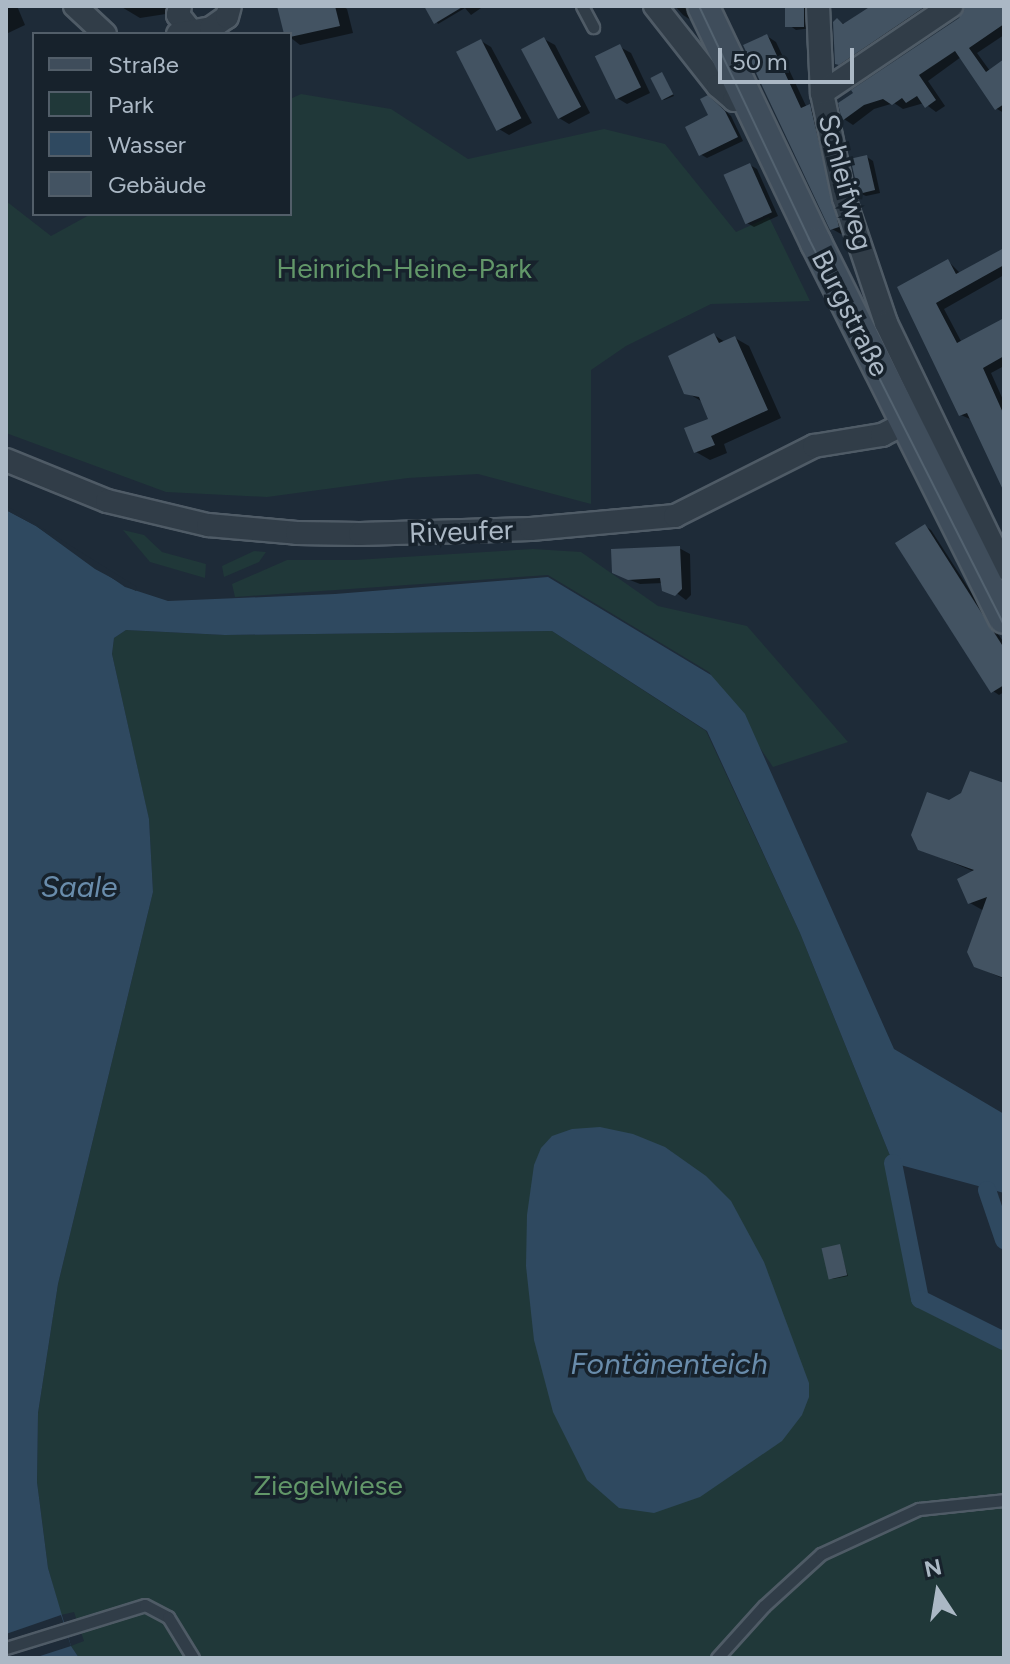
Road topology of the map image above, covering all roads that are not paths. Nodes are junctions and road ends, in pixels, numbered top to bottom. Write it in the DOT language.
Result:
graph roads {
  1 [pos="75,6"];
  2 [pos="180,6"];
  3 [pos="230,6"];
  4 [pos="582,6"];
  5 [pos="655,6"];
  6 [pos="703,6"];
  7 [pos="818,6"];
  8 [pos="951,6"];
  9 [pos="593,27"];
  10 [pos="103,32"];
  11 [pos="184,32"];
  12 [pos="822,93"];
  13 [pos="748,98"];
  14 [pos="906,423"];
  15 [pos="6,460"];
  16 [pos="1004,568"];
  17 [pos="1002,609"];
  18 [pos="1004,1500"];
  19 [pos="6,1648"];
  20 [pos="193,1658"];
  21 [pos="717,1658"];
  1 -- 10 [label="street"];
  2 -- 11 [label="street"];
  3 -- 11 [label="street"];
  4 -- 9 [label="lane"];
  5 -- 13 [label="street"];
  6 -- 13 [label="street, Burgstraße"];
  7 -- 12 [label="street, Schleifweg"];
  8 -- 12 [label="street"];
  12 -- 16 [label="street, Schleifweg"];
  13 -- 14 [label="street, Burgstraße"];
  14 -- 15 [label="street, Riveufer"];
  14 -- 17 [label="street, Burgstraße"];
  18 -- 21 [label="lane"];
  19 -- 20 [label="lane"];
}
